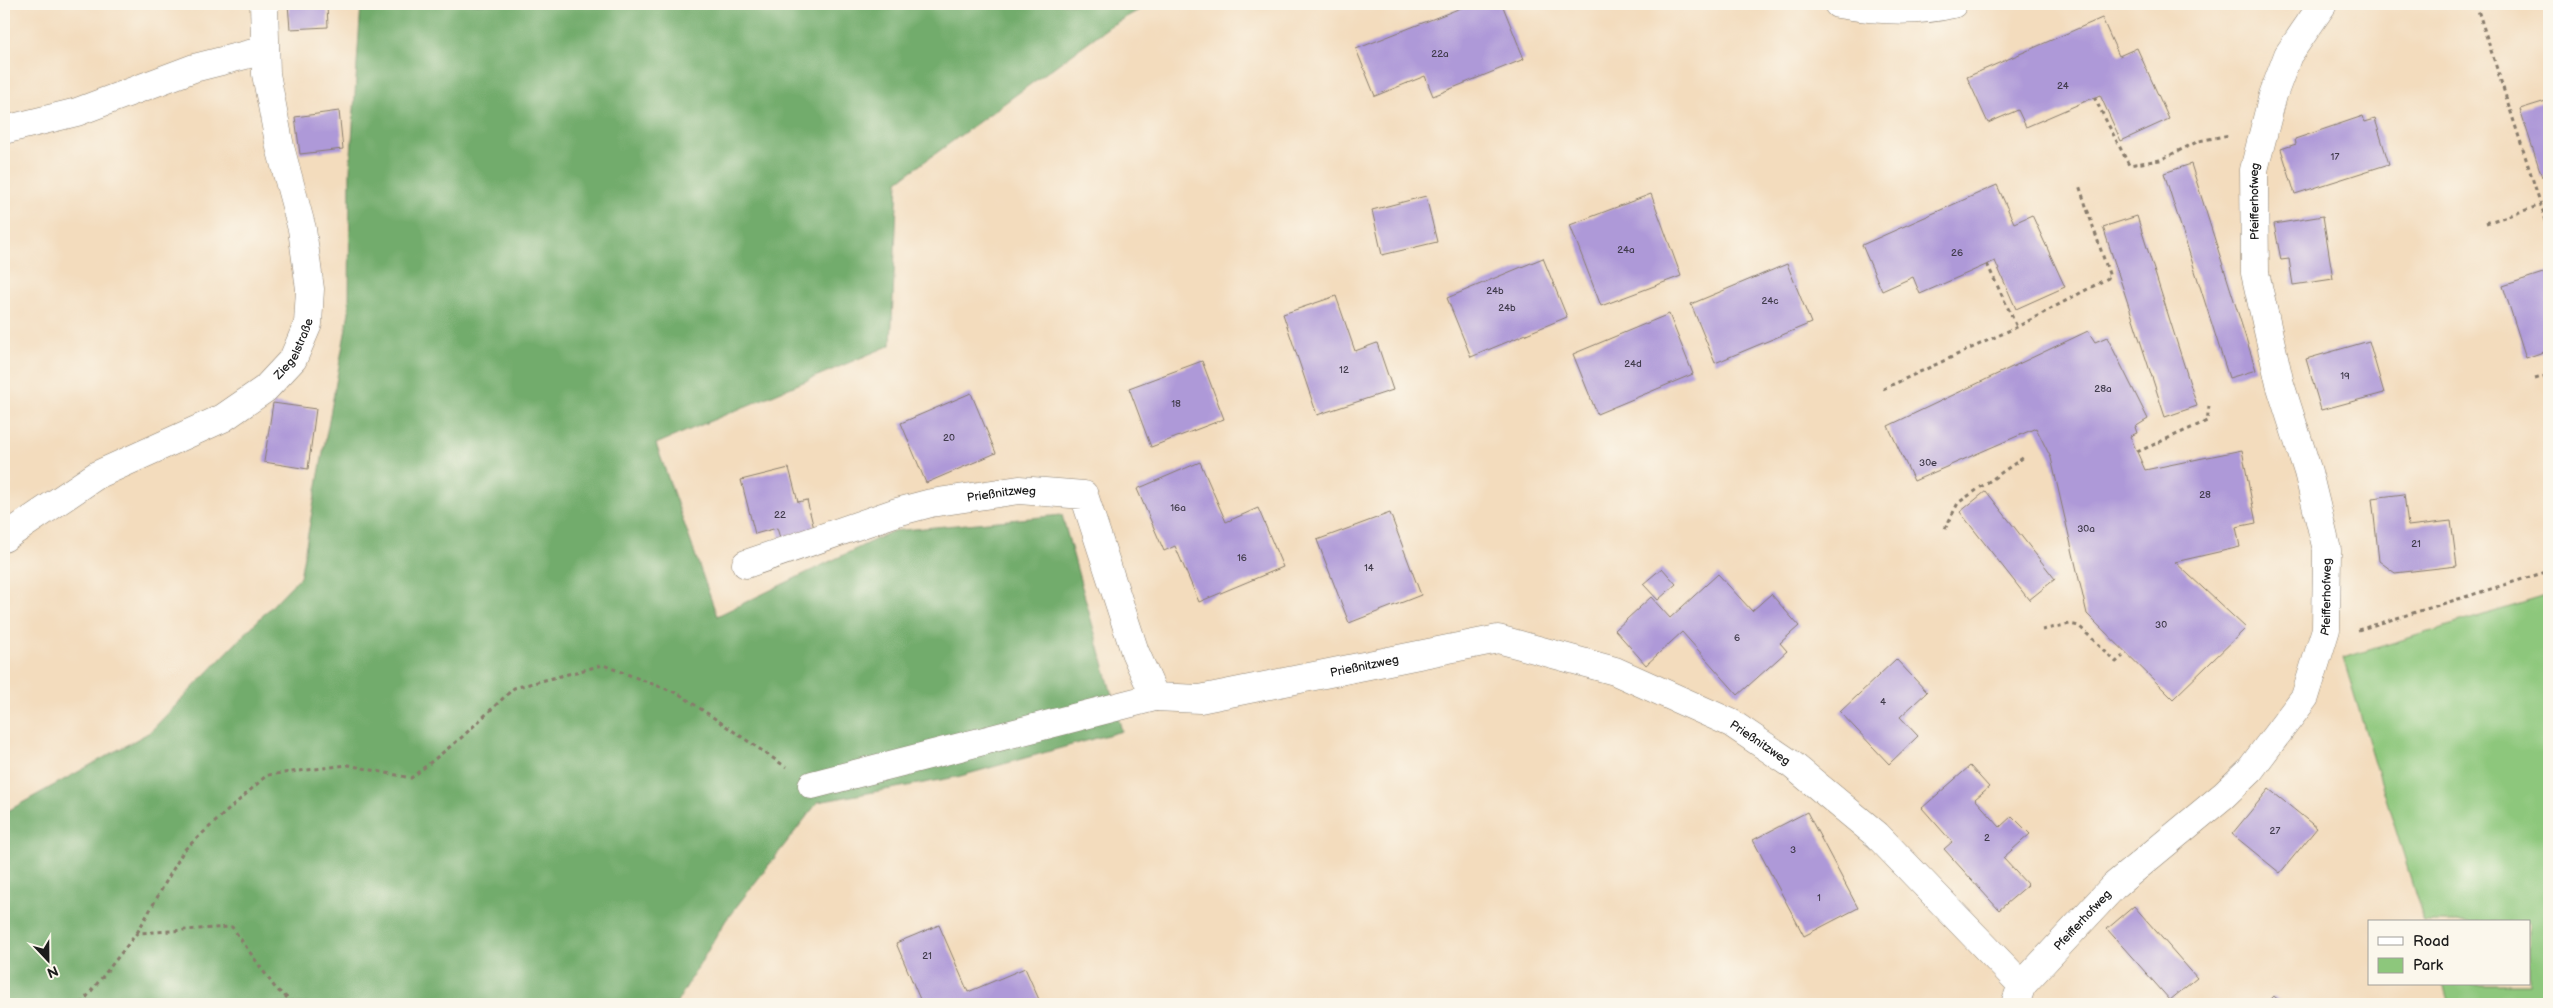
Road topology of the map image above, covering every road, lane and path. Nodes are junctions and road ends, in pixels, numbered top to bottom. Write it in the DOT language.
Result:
graph roads {
  1 [pos="264,4"];
  2 [pos="1838,4"];
  3 [pos="1953,4"];
  4 [pos="2323,4"];
  5 [pos="2476,4"];
  6 [pos="265,50"];
  7 [pos="2094,97"];
  8 [pos="4,130"];
  9 [pos="2262,135"];
  10 [pos="2079,185"];
  11 [pos="2541,205"];
  12 [pos="2486,222"];
  13 [pos="2549,230"];
  14 [pos="1987,264"];
  15 [pos="2017,327"];
  16 [pos="2549,375"];
  17 [pos="2535,379"];
  18 [pos="1883,389"];
  19 [pos="2209,406"];
  20 [pos="2137,452"];
  21 [pos="2024,457"];
  22 [pos="1944,530"];
  23 [pos="4,538"];
  24 [pos="746,564"];
  25 [pos="2549,571"];
  26 [pos="2042,630"];
  27 [pos="2322,641"];
  28 [pos="2122,656"];
  29 [pos="1155,697"];
  30 [pos="812,785"];
  31 [pos="137,933"];
  32 [pos="2018,995"];
  33 [pos="80,1004"];
  34 [pos="295,1004"];
  1 -- 6 [label="street, Ziegelstraße"];
  2 -- 3 [label="street"];
  4 -- 9 [label="street, Pfeifferhofweg"];
  5 -- 11 [label="path"];
  6 -- 8 [label="street"];
  6 -- 23 [label="street, Ziegelstraße"];
  7 -- 9 [label="path"];
  9 -- 27 [label="street, Pfeifferhofweg"];
  10 -- 15 [label="path"];
  11 -- 12 [label="path"];
  11 -- 13 [label="path"];
  14 -- 15 [label="path"];
  15 -- 18 [label="path"];
  16 -- 17 [label="path"];
  19 -- 20 [label="path"];
  21 -- 22 [label="path"];
  24 -- 29 [label="street, Prießnitzweg"];
  25 -- 27 [label="path"];
  26 -- 28 [label="path"];
  27 -- 32 [label="street, Pfeifferhofweg"];
  29 -- 30 [label="street"];
  29 -- 32 [label="street, Prießnitzweg"];
  30 -- 31 [label="path"];
  31 -- 33 [label="path"];
  31 -- 34 [label="path"];
}
